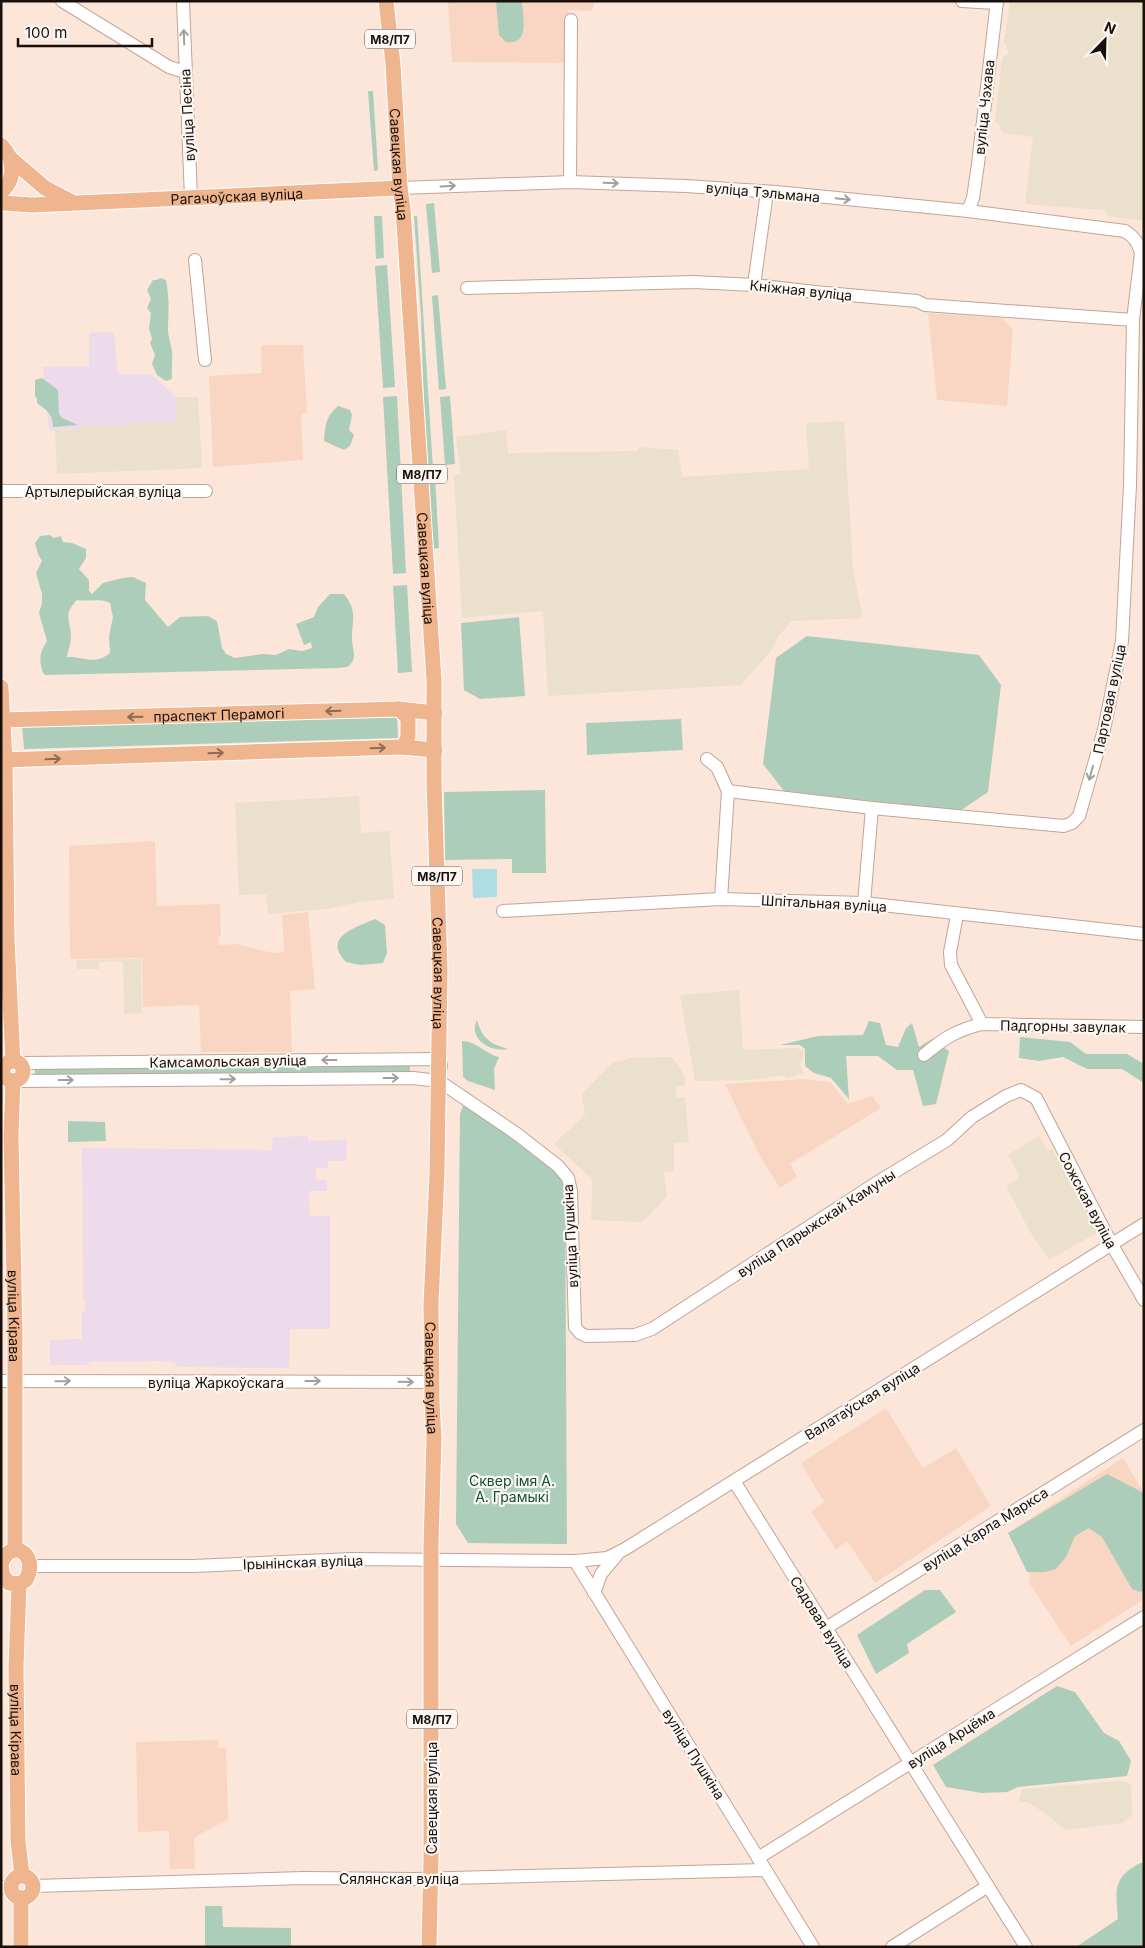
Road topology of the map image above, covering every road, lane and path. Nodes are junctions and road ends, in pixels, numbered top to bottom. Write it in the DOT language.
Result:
graph roads {
  1 [pos="62,1"];
  2 [pos="183,1"];
  3 [pos="386,1"];
  4 [pos="962,1"];
  5 [pos="997,2"];
  6 [pos="571,20"];
  7 [pos="185,72"];
  8 [pos="1,145"];
  9 [pos="10,158"];
  10 [pos="570,182"];
  11 [pos="400,188"];
  12 [pos="1,192"];
  13 [pos="767,192"];
  14 [pos="191,198"];
  15 [pos="1,203"];
  16 [pos="74,203"];
  17 [pos="20,205"];
  18 [pos="968,211"];
  19 [pos="1,212"];
  20 [pos="1125,231"];
  21 [pos="195,260"];
  22 [pos="754,285"];
  23 [pos="467,288"];
  24 [pos="1133,320"];
  25 [pos="205,360"];
  26 [pos="1,491"];
  27 [pos="206,491"];
  28 [pos="1,687"];
  29 [pos="399,709"];
  30 [pos="435,713"];
  31 [pos="2,720"];
  32 [pos="20,720"];
  33 [pos="404,747"];
  34 [pos="435,750"];
  35 [pos="707,759"];
  36 [pos="3,760"];
  37 [pos="20,760"];
  38 [pos="727,797"];
  39 [pos="872,808"];
  40 [pos="721,899"];
  41 [pos="864,903"];
  42 [pos="502,911"];
  43 [pos="957,915"];
  44 [pos="1144,934"];
  45 [pos="982,1024"];
  46 [pos="1144,1027"];
  47 [pos="924,1055"];
  48 [pos="413,1059"];
  49 [pos="439,1059"];
  50 [pos="190,1061"];
  51 [pos="10,1071"];
  52 [pos="413,1078"];
  53 [pos="191,1080"];
  54 [pos="439,1081"];
  55 [pos="458,1094"];
  56 [pos="1036,1098"];
  57 [pos="1144,1224"];
  58 [pos="1112,1245"];
  59 [pos="1144,1300"];
  60 [pos="586,1336"];
  61 [pos="8,1381"];
  62 [pos="432,1382"];
  63 [pos="1144,1430"];
  64 [pos="734,1481"];
  65 [pos="15,1550"];
  66 [pos="618,1554"];
  67 [pos="431,1560"];
  68 [pos="575,1561"];
  69 [pos="1,1566"];
  70 [pos="30,1566"];
  71 [pos="19,1584"];
  72 [pos="594,1592"];
  73 [pos="1144,1617"];
  74 [pos="826,1628"];
  75 [pos="911,1763"];
  76 [pos="758,1858"];
  77 [pos="765,1870"];
  78 [pos="22,1875"];
  79 [pos="430,1878"];
  80 [pos="34,1886"];
  81 [pos="988,1886"];
  82 [pos="11,1891"];
  83 [pos="21,1947"];
  84 [pos="429,1947"];
  85 [pos="813,1947"];
  86 [pos="892,1947"];
  87 [pos="1026,1947"];
  1 -- 7 [label="street"];
  7 -- 2 [label="street, вуліца Песіна, one-way"];
  3 -- 11 [label="main road, Савецкая вуліца / М8/П7"];
  4 -- 5 [label="street"];
  5 -- 18 [label="street, вуліца Чэхава"];
  6 -- 10 [label="street"];
  7 -- 14 [label="street, вуліца Песіна"];
  8 -- 9 [label="main road, Рагачоўская вуліца"];
  9 -- 12 [label="main road"];
  9 -- 16 [label="main road, Рагачоўская вуліца"];
  11 -- 10 [label="street, вуліца Тэльмана, one-way"];
  10 -- 13 [label="street, вуліца Тэльмана, one-way"];
  11 -- 14 [label="main road, Рагачоўская вуліца"];
  11 -- 30 [label="main road, Савецкая вуліца / М8/П7"];
  13 -- 18 [label="street, вуліца Тэльмана, one-way"];
  13 -- 22 [label="street"];
  14 -- 16 [label="main road, Рагачоўская вуліца"];
  15 -- 17 [label="main road, Рагачоўская вуліца"];
  16 -- 17 [label="main road, Рагачоўская вуліца"];
  17 -- 19 [label="main road"];
  18 -- 20 [label="street, вуліца Тэльмана"];
  20 -- 24 [label="street, Партовая вуліца"];
  21 -- 25 [label="street"];
  22 -- 23 [label="street, Кніжная вуліца"];
  22 -- 24 [label="street, Кніжная вуліца"];
  24 -- 39 [label="street, Партовая вуліца, one-way"];
  26 -- 27 [label="street, Артылерыйская вуліца"];
  28 -- 31 [label="main road, вуліца Кірава"];
  29 -- 30 [label="main road, праспект Перамогі"];
  29 -- 32 [label="main road, праспект Перамогі, one-way"];
  29 -- 33 [label="main road"];
  30 -- 34 [label="main road, Савецкая вуліца / М8/П7"];
  31 -- 32 [label="main road, праспект Перамогі"];
  31 -- 36 [label="main road, вуліца Кірава"];
  32 -- 37 [label="main road"];
  33 -- 34 [label="main road"];
  37 -- 33 [label="main road, one-way"];
  34 -- 49 [label="main road, Савецкая вуліца / М8/П7"];
  35 -- 38 [label="street"];
  36 -- 37 [label="main road"];
  36 -- 51 [label="main road, вуліца Кірава"];
  38 -- 39 [label="street, Партовая вуліца"];
  38 -- 40 [label="street"];
  39 -- 41 [label="street"];
  40 -- 41 [label="street, Шпітальная вуліца"];
  40 -- 42 [label="street, Шпітальная вуліца"];
  41 -- 43 [label="street, Шпітальная вуліца"];
  43 -- 44 [label="street, Шпітальная вуліца"];
  43 -- 45 [label="street, Падгорны завулак"];
  45 -- 46 [label="street, Падгорны завулак"];
  45 -- 47 [label="street, Падгорны завулак"];
  48 -- 49 [label="street, Камсамольская вуліца"];
  48 -- 50 [label="street, Камсамольская вуліца, one-way"];
  48 -- 52 [label="street"];
  49 -- 54 [label="main road, Савецкая вуліца / М8/П7"];
  49 -- 55 [label="street, вуліца Пушкіна"];
  50 -- 51 [label="street, Камсамольская вуліца"];
  50 -- 53 [label="street"];
  51 -- 53 [label="street, Камсамольская вуліца, one-way"];
  51 -- 61 [label="main road, вуліца Кірава"];
  53 -- 52 [label="street, Камсамольская вуліца, one-way"];
  52 -- 54 [label="street, Камсамольская вуліца"];
  54 -- 55 [label="street, вуліца Пушкіна"];
  54 -- 62 [label="main road, Савецкая вуліца / М8/П7"];
  55 -- 60 [label="street, вуліца Пушкіна"];
  56 -- 58 [label="street, Сожская вуліца"];
  56 -- 60 [label="street, вуліца Парыжскай Камуны"];
  57 -- 58 [label="street, Валатаўская вуліца"];
  58 -- 59 [label="street, Сожская вуліца"];
  58 -- 64 [label="street, Валатаўская вуліца"];
  61 -- 62 [label="street, вуліца Жаркоўскага, one-way"];
  61 -- 65 [label="main road, вуліца Кірава"];
  62 -- 67 [label="main road, Савецкая вуліца / М8/П7"];
  63 -- 74 [label="street, вуліца Карла Маркса"];
  64 -- 66 [label="street, Валатаўская вуліца"];
  64 -- 74 [label="street, Садовая вуліца"];
  65 -- 69 [label="main road"];
  65 -- 70 [label="main road"];
  66 -- 68 [label="street, Валатаўская вуліца"];
  66 -- 72 [label="street"];
  67 -- 68 [label="street, Ірынінская вуліца"];
  67 -- 70 [label="street, Ірынінская вуліца"];
  67 -- 79 [label="main road, Савецкая вуліца / М8/П7"];
  68 -- 72 [label="street, вуліца Пушкіна"];
  69 -- 71 [label="main road"];
  70 -- 71 [label="main road"];
  71 -- 78 [label="main road, вуліца Кірава"];
  72 -- 76 [label="street, вуліца Пушкіна"];
  73 -- 75 [label="street, вуліца Арцёма"];
  74 -- 75 [label="street, Садовая вуліца"];
  75 -- 76 [label="street, вуліца Арцёма"];
  75 -- 81 [label="street, Садовая вуліца"];
  76 -- 77 [label="street, вуліца Пушкіна"];
  77 -- 79 [label="street, Сялянская вуліца"];
  77 -- 85 [label="street, вуліца Пушкіна"];
  78 -- 80 [label="main road"];
  78 -- 82 [label="main road"];
  79 -- 80 [label="street, Сялянская вуліца"];
  79 -- 84 [label="main road, Савецкая вуліца / М8/П7"];
  80 -- 82 [label="main road"];
  81 -- 86 [label="street"];
  81 -- 87 [label="street, Садовая вуліца"];
  82 -- 83 [label="main road"];
}
